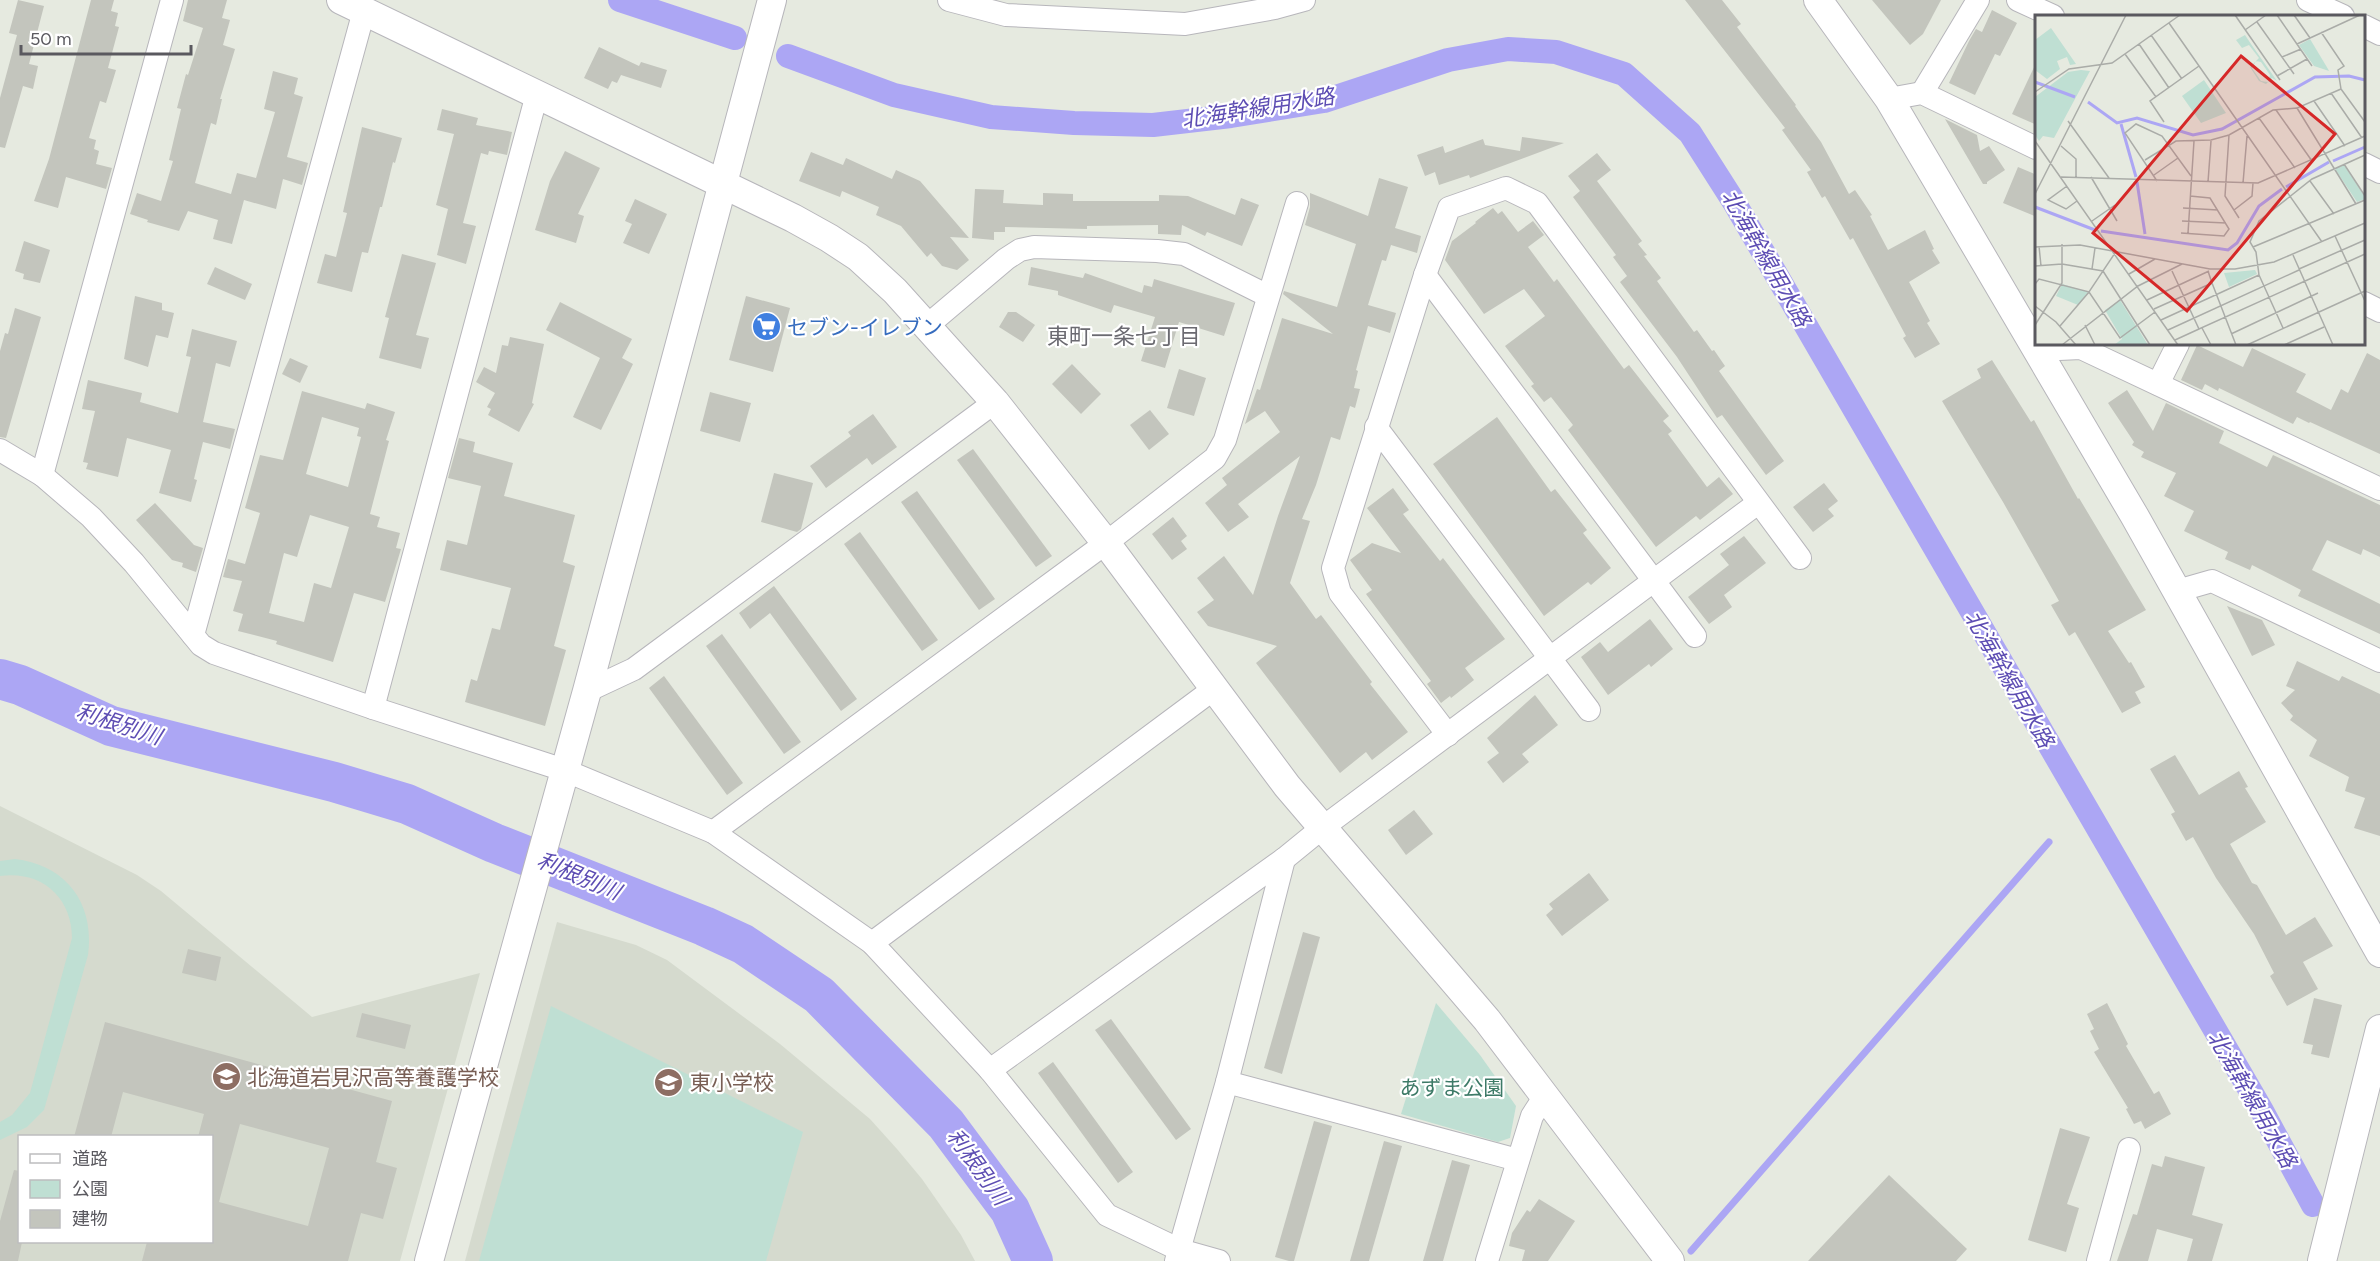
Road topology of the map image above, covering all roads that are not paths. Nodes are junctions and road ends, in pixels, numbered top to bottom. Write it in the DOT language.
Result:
graph roads {
  1 [pos="172,0"];
  2 [pos="949,0"];
  3 [pos="1304,0"];
  4 [pos="1818,0"];
  5 [pos="1978,0"];
  6 [pos="2018,0"];
  7 [pos="2308,0"];
  8 [pos="352,5"];
  9 [pos="769,11"];
  10 [pos="2339,12"];
  11 [pos="2051,15"];
  12 [pos="2365,26"];
  13 [pos="2380,34"];
  14 [pos="1922,93"];
  15 [pos="537,94"];
  16 [pos="1889,99"];
  17 [pos="2035,147"];
  18 [pos="2365,164"];
  19 [pos="2380,172"];
  20 [pos="722,185"];
  21 [pos="1297,203"];
  22 [pos="1425,274"];
  23 [pos="1268,296"];
  24 [pos="2365,304"];
  25 [pos="2380,311"];
  26 [pos="928,325"];
  27 [pos="2178,345"];
  28 [pos="2036,350"];
  29 [pos="2158,384"];
  30 [pos="995,402"];
  31 [pos="1376,427"];
  32 [pos="0,450"];
  33 [pos="42,475"];
  34 [pos="2380,489"];
  35 [pos="1758,503"];
  36 [pos="1106,543"];
  37 [pos="1800,558"];
  38 [pos="1654,580"];
  39 [pos="2177,591"];
  40 [pos="193,635"];
  41 [pos="1695,636"];
  42 [pos="1550,658"];
  43 [pos="2380,660"];
  44 [pos="1215,688"];
  45 [pos="587,691"];
  46 [pos="372,708"];
  47 [pos="1590,710"];
  48 [pos="1448,735"];
  49 [pos="564,770"];
  50 [pos="1322,828"];
  51 [pos="713,832"];
  52 [pos="1284,859"];
  53 [pos="872,943"];
  54 [pos="2380,953"];
  55 [pos="2380,1029"];
  56 [pos="990,1070"];
  57 [pos="1227,1082"];
  58 [pos="1545,1096"];
  59 [pos="2129,1149"];
  60 [pos="1518,1160"];
  61 [pos="1178,1256"];
  62 [pos="429,1261"];
  63 [pos="1219,1261"];
  64 [pos="1487,1261"];
  65 [pos="1670,1261"];
  66 [pos="2098,1261"];
  67 [pos="2322,1261"];
  1 -- 33 [label="street"];
  2 -- 3 [label="street"];
  4 -- 16 [label="street"];
  5 -- 14 [label="street"];
  6 -- 11 [label="street"];
  7 -- 10 [label="street"];
  8 -- 15 [label="street"];
  8 -- 40 [label="street"];
  9 -- 20 [label="street"];
  12 -- 13 [label="street"];
  14 -- 16 [label="street"];
  14 -- 17 [label="street"];
  15 -- 20 [label="street"];
  15 -- 46 [label="street"];
  16 -- 28 [label="street"];
  18 -- 19 [label="street"];
  20 -- 26 [label="street"];
  20 -- 45 [label="street"];
  21 -- 23 [label="street"];
  22 -- 31 [label="street"];
  22 -- 35 [label="street"];
  22 -- 38 [label="street"];
  23 -- 26 [label="street"];
  23 -- 36 [label="street"];
  24 -- 25 [label="street"];
  26 -- 30 [label="street"];
  27 -- 29 [label="street"];
  28 -- 29 [label="street"];
  28 -- 39 [label="street"];
  29 -- 34 [label="street"];
  30 -- 36 [label="street"];
  30 -- 45 [label="street"];
  31 -- 42 [label="street"];
  31 -- 48 [label="street"];
  32 -- 33 [label="street"];
  33 -- 40 [label="street"];
  35 -- 37 [label="street"];
  35 -- 38 [label="street"];
  36 -- 44 [label="street"];
  36 -- 51 [label="street"];
  38 -- 41 [label="street"];
  38 -- 42 [label="street"];
  39 -- 43 [label="street"];
  39 -- 54 [label="street"];
  40 -- 46 [label="street"];
  42 -- 47 [label="street"];
  42 -- 48 [label="street"];
  44 -- 50 [label="street"];
  44 -- 53 [label="street"];
  45 -- 49 [label="street"];
  46 -- 49 [label="street"];
  48 -- 50 [label="street"];
  49 -- 51 [label="street"];
  49 -- 62 [label="street"];
  50 -- 52 [label="street"];
  50 -- 58 [label="street"];
  51 -- 53 [label="street"];
  52 -- 56 [label="street"];
  52 -- 57 [label="street"];
  53 -- 56 [label="street"];
  55 -- 67 [label="street"];
  56 -- 61 [label="street"];
  57 -- 60 [label="street"];
  57 -- 61 [label="street"];
  58 -- 60 [label="street"];
  58 -- 65 [label="street"];
  59 -- 66 [label="street"];
  60 -- 64 [label="street"];
  61 -- 63 [label="street"];
}
